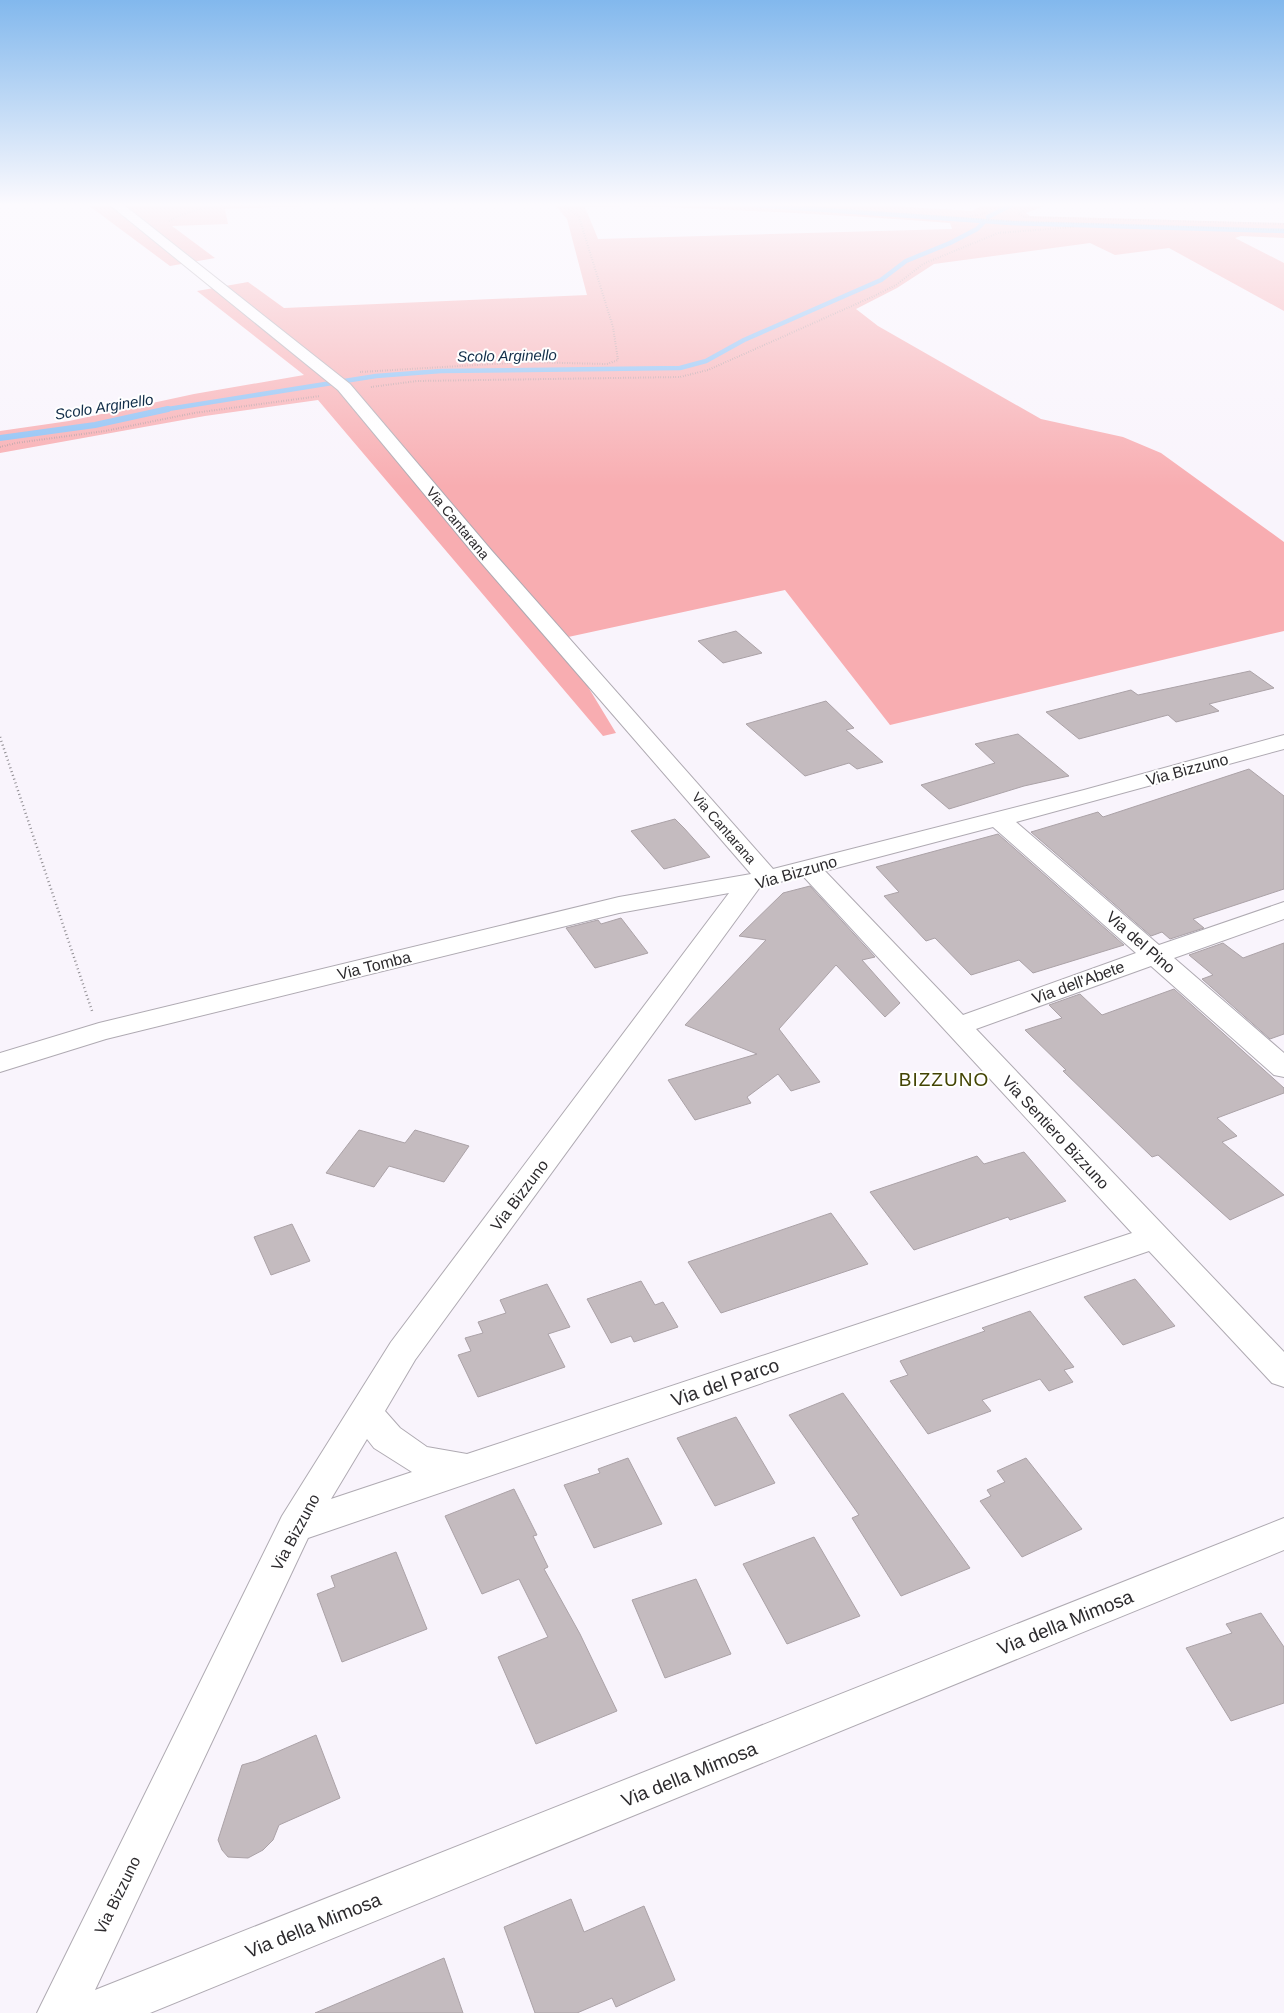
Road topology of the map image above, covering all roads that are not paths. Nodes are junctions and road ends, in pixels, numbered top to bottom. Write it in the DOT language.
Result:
graph roads {
  1 [pos="237,299"];
  2 [pos="1284,742"];
  3 [pos="997,818"];
  4 [pos="808,867"];
  5 [pos="759,879"];
  6 [pos="1284,910"];
  7 [pos="1156,954"];
  8 [pos="958,1026"];
  9 [pos="0,1063"];
  10 [pos="1284,1068"];
  11 [pos="1155,1237"];
  12 [pos="1284,1374"];
  13 [pos="365,1412"];
  14 [pos="469,1468"];
  15 [pos="296,1526"];
  16 [pos="1284,1534"];
  17 [pos="60,2013"];
  18 [pos="94,2013"];
  1 -- 5 [label="street, Via Cantarana"];
  2 -- 3 [label="street, Via Bizzuno"];
  3 -- 4 [label="street, Via Bizzuno"];
  3 -- 7 [label="street, Via del Pino"];
  4 -- 5 [label="street, Via Bizzuno"];
  4 -- 8 [label="street, Via Sentiero Bizzuno"];
  5 -- 9 [label="street, Via Tomba"];
  5 -- 13 [label="street, Via Bizzuno"];
  6 -- 7 [label="street, Via dell'Abete"];
  7 -- 8 [label="street, Via dell'Abete"];
  7 -- 10 [label="street, Via del Pino"];
  8 -- 11 [label="street, Via Sentiero Bizzuno"];
  11 -- 12 [label="street, Via Sentiero Bizzuno"];
  11 -- 14 [label="street, Via del Parco"];
  13 -- 14 [label="street"];
  13 -- 15 [label="street, Via Bizzuno"];
  14 -- 15 [label="street, Via del Parco"];
  15 -- 17 [label="street, Via Bizzuno"];
  16 -- 18 [label="street, Via della Mimosa"];
}
